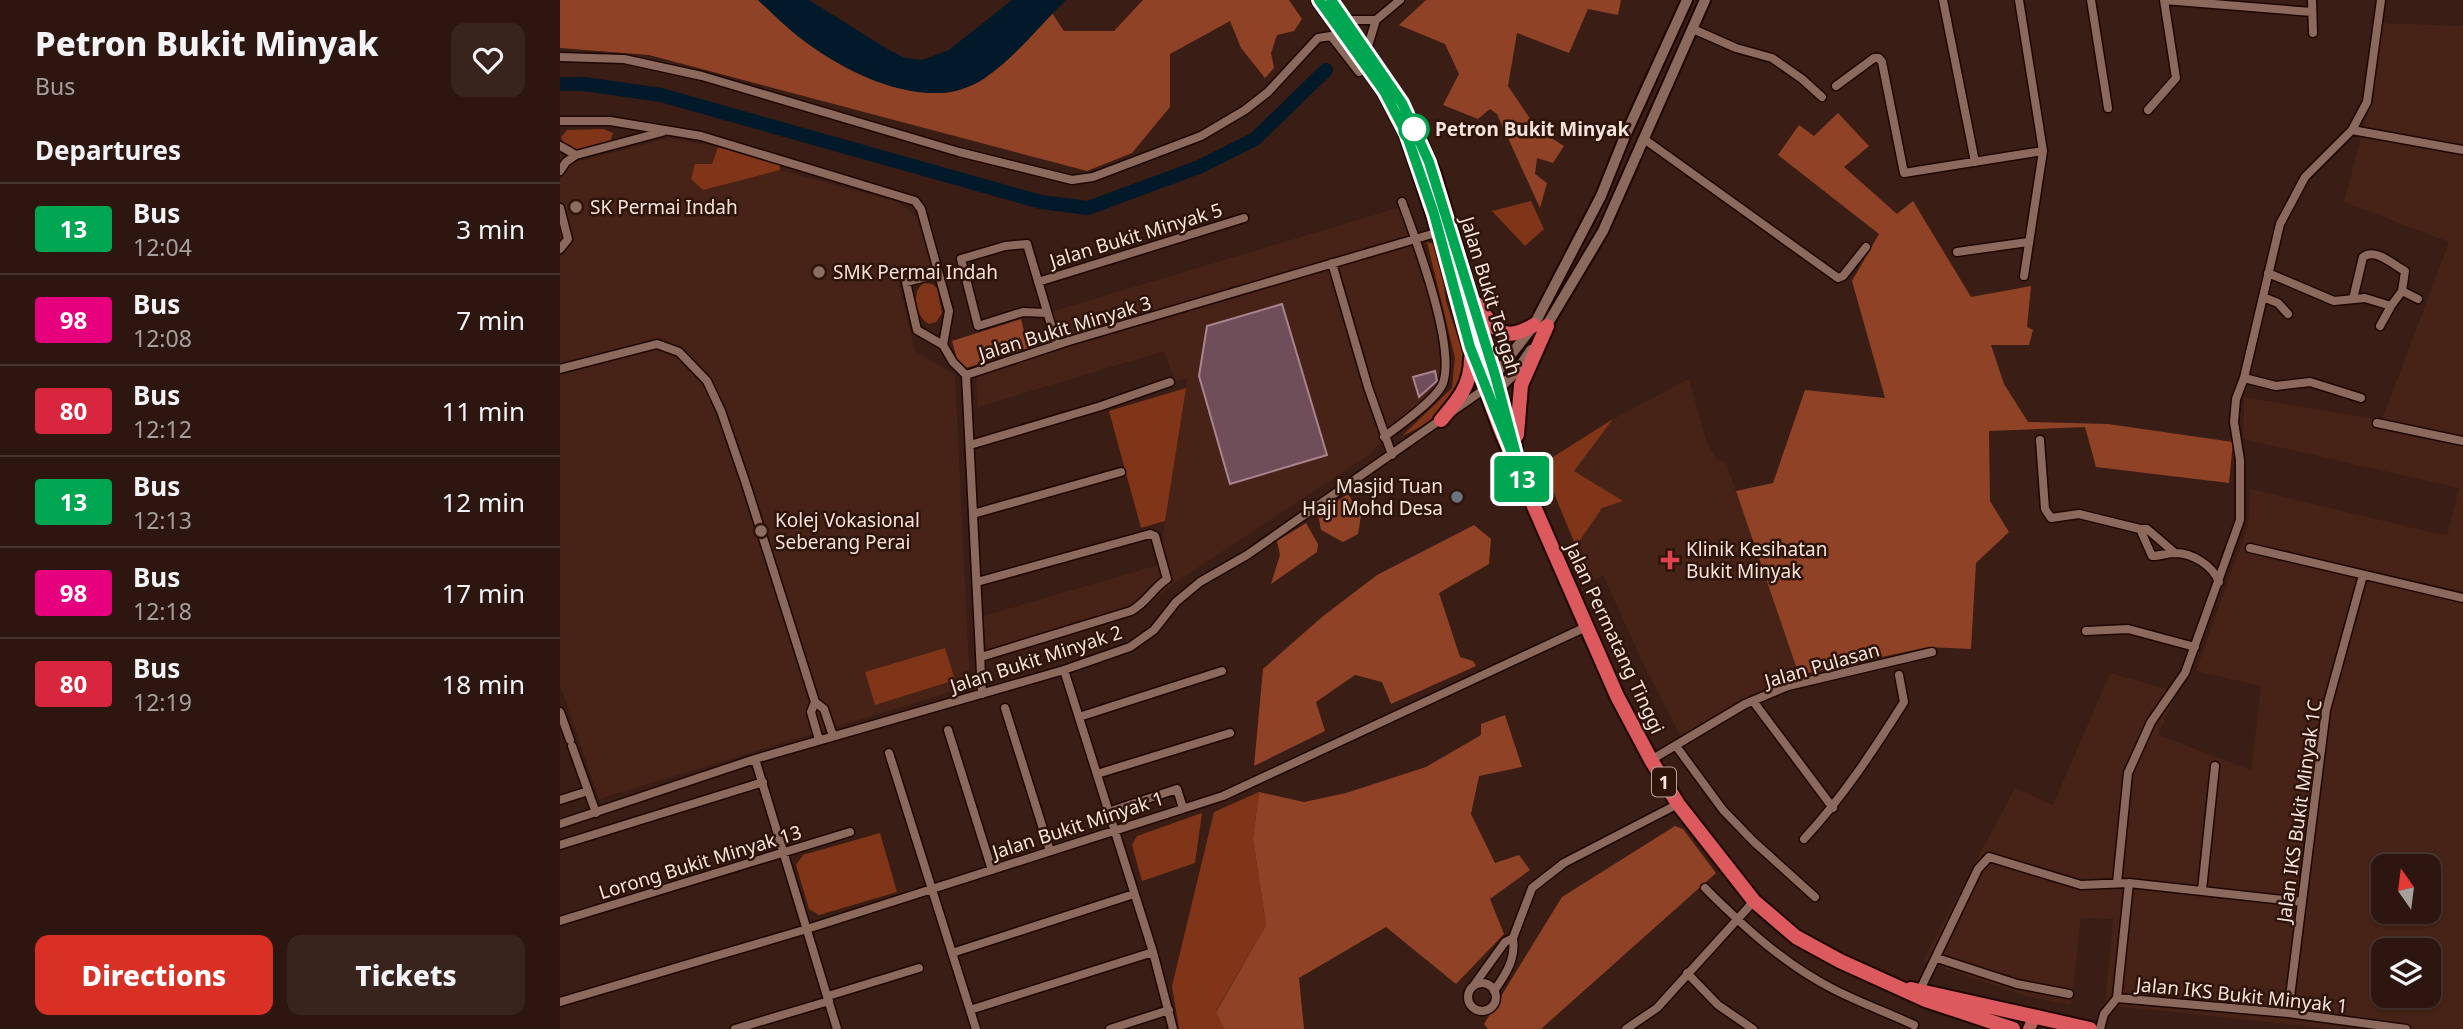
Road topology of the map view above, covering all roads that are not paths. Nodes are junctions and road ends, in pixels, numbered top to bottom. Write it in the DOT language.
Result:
graph roads {
  1 [pos="1319,0"];
  2 [pos="1331,0"];
  3 [pos="1400,0"];
  4 [pos="1687,0"];
  5 [pos="1705,0"];
  6 [pos="1943,0"];
  7 [pos="2019,0"];
  8 [pos="2091,0"];
  9 [pos="2164,0"];
  10 [pos="2312,0"];
  11 [pos="2381,0"];
  12 [pos="2312,12"];
  13 [pos="1346,20"];
  14 [pos="1376,20"];
  15 [pos="1693,29"];
  16 [pos="2313,33"];
  17 [pos="1367,49"];
  18 [pos="560,57"];
  19 [pos="1368,68"];
  20 [pos="1836,86"];
  21 [pos="1822,97"];
  22 [pos="2108,108"];
  23 [pos="2148,110"];
  24 [pos="560,121"];
  25 [pos="2353,130"];
  26 [pos="665,131"];
  27 [pos="1644,138"];
  28 [pos="560,146"];
  29 [pos="2463,150"];
  30 [pos="2043,151"];
  31 [pos="576,155"];
  32 [pos="1975,162"];
  33 [pos="560,171"];
  34 [pos="1402,202"];
  35 [pos="560,208"];
  36 [pos="1244,218"];
  37 [pos="1439,232"];
  38 [pos="1417,238"];
  39 [pos="2028,242"];
  40 [pos="1867,247"];
  41 [pos="560,249"];
  42 [pos="1957,252"];
  43 [pos="1332,263"];
  44 [pos="2268,273"];
  45 [pos="938,274"];
  46 [pos="2024,276"];
  47 [pos="1038,282"];
  48 [pos="1468,291"];
  49 [pos="2402,291"];
  50 [pos="2263,297"];
  51 [pos="2353,299"];
  52 [pos="2418,299"];
  53 [pos="2390,306"];
  54 [pos="1047,313"];
  55 [pos="2288,314"];
  56 [pos="1541,325"];
  57 [pos="2381,326"];
  58 [pos="943,345"];
  59 [pos="1057,345"];
  60 [pos="1470,347"];
  61 [pos="560,369"];
  62 [pos="966,375"];
  63 [pos="1495,375"];
  64 [pos="2244,378"];
  65 [pos="1170,382"];
  66 [pos="1492,392"];
  67 [pos="2361,398"];
  68 [pos="1441,420"];
  69 [pos="2377,423"];
  70 [pos="1384,437"];
  71 [pos="2040,440"];
  72 [pos="2463,441"];
  73 [pos="970,445"];
  74 [pos="1392,455"];
  75 [pos="1121,472"];
  76 [pos="1523,481"];
  77 [pos="973,514"];
  78 [pos="2140,529"];
  79 [pos="2250,548"];
  80 [pos="2175,553"];
  81 [pos="2362,575"];
  82 [pos="976,582"];
  83 [pos="2219,582"];
  84 [pos="2463,598"];
  85 [pos="1586,627"];
  86 [pos="2086,631"];
  87 [pos="2195,647"];
  88 [pos="1932,652"];
  89 [pos="981,657"];
  90 [pos="1064,670"];
  91 [pos="1222,671"];
  92 [pos="1899,675"];
  93 [pos="982,694"];
  94 [pos="1753,701"];
  95 [pos="815,702"];
  96 [pos="1005,708"];
  97 [pos="560,714"];
  98 [pos="1079,717"];
  99 [pos="948,730"];
  100 [pos="1230,733"];
  101 [pos="833,736"];
  102 [pos="819,740"];
  103 [pos="1676,746"];
  104 [pos="888,753"];
  105 [pos="755,759"];
  106 [pos="1651,760"];
  107 [pos="2215,766"];
  108 [pos="1097,774"];
  109 [pos="763,782"];
  110 [pos="588,791"];
  111 [pos="560,800"];
  112 [pos="1678,804"];
  113 [pos="1833,807"];
  114 [pos="1183,808"];
  115 [pos="1108,812"];
  116 [pos="596,813"];
  117 [pos="560,824"];
  118 [pos="1114,830"];
  119 [pos="850,832"];
  120 [pos="1804,839"];
  121 [pos="560,845"];
  122 [pos="1050,851"];
  123 [pos="784,852"];
  124 [pos="992,870"];
  125 [pos="2118,883"];
  126 [pos="2129,883"];
  127 [pos="1705,888"];
  128 [pos="931,889"];
  129 [pos="2202,890"];
  130 [pos="1134,894"];
  131 [pos="1815,897"];
  132 [pos="1754,901"];
  133 [pos="2302,902"];
  134 [pos="1737,920"];
  135 [pos="560,922"];
  136 [pos="807,929"];
  137 [pos="1513,938"];
  138 [pos="1153,952"];
  139 [pos="952,953"];
  140 [pos="1937,958"];
  141 [pos="919,968"];
  142 [pos="1687,973"];
  143 [pos="1474,985"];
  144 [pos="1902,988"];
  145 [pos="1920,990"];
  146 [pos="1494,991"];
  147 [pos="2068,994"];
  148 [pos="2117,998"];
  149 [pos="828,999"];
  150 [pos="560,1002"];
  151 [pos="970,1010"];
  152 [pos="1169,1010"];
  153 [pos="2288,1013"];
  154 [pos="1985,1024"];
  155 [pos="2023,1024"];
  156 [pos="1914,1025"];
  157 [pos="735,1029"];
  158 [pos="838,1029"];
  159 [pos="976,1029"];
  160 [pos="1110,1029"];
  161 [pos="1173,1029"];
  162 [pos="1626,1029"];
  163 [pos="1754,1029"];
  164 [pos="2090,1029"];
  165 [pos="2100,1029"];
  166 [pos="2406,1029"];
  1 -- 19 [label="highway, Jalan Bukit Tengah / 1"];
  2 -- 13 [label="highway, Jalan Bukit Tengah / 1"];
  3 -- 14 [label="street"];
  4 -- 56 [label="main road"];
  5 -- 15 [label="main road"];
  6 -- 32 [label="street"];
  7 -- 30 [label="street"];
  8 -- 22 [label="street"];
  9 -- 12 [label="street"];
  9 -- 23 [label="street"];
  10 -- 12 [label="street"];
  11 -- 25 [label="street"];
  12 -- 16 [label="street"];
  13 -- 14 [label="street"];
  13 -- 17 [label="highway, Jalan Bukit Tengah / 1"];
  14 -- 17 [label="street"];
  15 -- 21 [label="street"];
  15 -- 27 [label="main road"];
  17 -- 48 [label="highway, Jalan Bukit Tengah / 1"];
  18 -- 19 [label="street"];
  19 -- 37 [label="highway, Jalan Bukit Tengah / 1"];
  20 -- 32 [label="street"];
  24 -- 26 [label="street"];
  25 -- 29 [label="street"];
  25 -- 44 [label="street"];
  26 -- 31 [label="street"];
  26 -- 45 [label="street"];
  27 -- 40 [label="street"];
  27 -- 56 [label="main road"];
  28 -- 31 [label="street"];
  30 -- 32 [label="street"];
  30 -- 39 [label="street"];
  31 -- 33 [label="street"];
  34 -- 38 [label="street"];
  35 -- 41 [label="street"];
  36 -- 47 [label="street, Jalan Bukit Minyak 5"];
  37 -- 38 [label="street, Jalan Bukit Minyak 3"];
  37 -- 60 [label="highway, Jalan Bukit Tengah / 1"];
  38 -- 43 [label="street, Jalan Bukit Minyak 3"];
  38 -- 70 [label="street"];
  39 -- 42 [label="street"];
  39 -- 46 [label="street"];
  43 -- 59 [label="street, Jalan Bukit Minyak 3"];
  43 -- 70 [label="street"];
  44 -- 50 [label="street"];
  44 -- 51 [label="street"];
  45 -- 58 [label="street"];
  45 -- 58 [label="street"];
  47 -- 54 [label="street"];
  47 -- 54 [label="street"];
  48 -- 56 [label="highway"];
  48 -- 63 [label="highway, Jalan Bukit Tengah / 1"];
  49 -- 51 [label="street"];
  49 -- 52 [label="street"];
  49 -- 53 [label="street"];
  50 -- 55 [label="street"];
  50 -- 64 [label="street"];
  51 -- 53 [label="street"];
  53 -- 57 [label="street"];
  54 -- 59 [label="street"];
  56 -- 63 [label="main road"];
  56 -- 66 [label="main road"];
  56 -- 76 [label="highway"];
  58 -- 62 [label="street"];
  59 -- 62 [label="street, Jalan Bukit Minyak 3"];
  60 -- 66 [label="highway, Jalan Bukit Tengah / 1"];
  60 -- 68 [label="highway"];
  61 -- 95 [label="street"];
  62 -- 73 [label="street, Jalan Bukit Minyak 3"];
  63 -- 66 [label="highway, Jalan Bukit Tengah / 1"];
  64 -- 67 [label="street"];
  64 -- 83 [label="street"];
  65 -- 73 [label="street"];
  66 -- 68 [label="street, Jalan Bukit Minyak 2"];
  66 -- 76 [label="highway, Jalan Bukit Tengah / 1"];
  68 -- 74 [label="street, Jalan Bukit Minyak 2"];
  69 -- 72 [label="street"];
  70 -- 74 [label="street"];
  71 -- 78 [label="street"];
  73 -- 77 [label="street, Jalan Bukit Minyak 3"];
  74 -- 90 [label="street, Jalan Bukit Minyak 2"];
  75 -- 77 [label="street"];
  76 -- 85 [label="highway, Jalan Permatang Tinggi / 1"];
  77 -- 82 [label="street, Jalan Bukit Minyak 3"];
  78 -- 80 [label="street"];
  78 -- 80 [label="street"];
  79 -- 81 [label="street"];
  80 -- 83 [label="street"];
  81 -- 84 [label="street"];
  81 -- 133 [label="street, Jalan IKS Bukit Minyak 1C"];
  82 -- 89 [label="street, Jalan Bukit Minyak 3"];
  82 -- 89 [label="street, Jalan Bukit Minyak 2"];
  83 -- 87 [label="street"];
  85 -- 106 [label="highway, Jalan Permatang Tinggi / 1"];
  85 -- 114 [label="street, Jalan Bukit Minyak 1"];
  86 -- 87 [label="street"];
  87 -- 125 [label="street"];
  88 -- 94 [label="street, Jalan Pulasan"];
  89 -- 93 [label="street, Jalan Bukit Minyak 3"];
  90 -- 93 [label="street, Jalan Bukit Minyak 2"];
  90 -- 98 [label="street"];
  91 -- 98 [label="street"];
  92 -- 113 [label="street"];
  93 -- 101 [label="street, Jalan Bukit Minyak 2"];
  94 -- 103 [label="street, Jalan Pulasan"];
  94 -- 113 [label="street"];
  95 -- 101 [label="street"];
  95 -- 102 [label="street"];
  96 -- 122 [label="street"];
  97 -- 110 [label="street"];
  98 -- 108 [label="street"];
  99 -- 124 [label="street"];
  100 -- 108 [label="street"];
  101 -- 102 [label="street, Jalan Bukit Minyak 2"];
  102 -- 105 [label="street, Jalan Bukit Minyak 2"];
  103 -- 106 [label="street, Jalan Pulasan"];
  103 -- 131 [label="street"];
  104 -- 128 [label="street"];
  105 -- 109 [label="street"];
  105 -- 116 [label="street, Jalan Bukit Minyak 2"];
  106 -- 112 [label="highway, Jalan Permatang Tinggi / 1"];
  107 -- 129 [label="street"];
  108 -- 115 [label="street"];
  109 -- 121 [label="street"];
  109 -- 123 [label="street"];
  110 -- 111 [label="street"];
  110 -- 116 [label="street"];
  112 -- 132 [label="highway, Jalan Permatang Tinggi / 1"];
  112 -- 137 [label="street"];
  113 -- 120 [label="street"];
  114 -- 115 [label="street"];
  114 -- 118 [label="street, Jalan Bukit Minyak 1"];
  115 -- 118 [label="street"];
  116 -- 117 [label="street, Jalan Bukit Minyak 2"];
  118 -- 122 [label="street, Jalan Bukit Minyak 1"];
  118 -- 130 [label="street"];
  119 -- 123 [label="street, Lorong Bukit Minyak 13"];
  122 -- 124 [label="street, Jalan Bukit Minyak 1"];
  123 -- 135 [label="street, Lorong Bukit Minyak 13"];
  123 -- 136 [label="street"];
  124 -- 128 [label="street, Jalan Bukit Minyak 1"];
  125 -- 126 [label="street"];
  125 -- 140 [label="street"];
  126 -- 129 [label="street"];
  126 -- 148 [label="street"];
  127 -- 134 [label="street"];
  128 -- 136 [label="street, Jalan Bukit Minyak 1"];
  128 -- 139 [label="street"];
  129 -- 133 [label="street"];
  130 -- 138 [label="street"];
  130 -- 139 [label="street"];
  132 -- 134 [label="street"];
  132 -- 144 [label="highway, Jalan Permatang Tinggi / 1"];
  133 -- 153 [label="street, Jalan IKS Bukit Minyak 1C"];
  134 -- 142 [label="street"];
  134 -- 156 [label="street"];
  136 -- 149 [label="street"];
  136 -- 150 [label="street, Jalan Bukit Minyak 1"];
  137 -- 143 [label="street"];
  137 -- 146 [label="street"];
  138 -- 151 [label="street"];
  138 -- 152 [label="street"];
  139 -- 151 [label="street"];
  140 -- 145 [label="street"];
  140 -- 147 [label="street"];
  141 -- 149 [label="street"];
  142 -- 162 [label="street"];
  142 -- 163 [label="street"];
  143 -- 146 [label="street"];
  143 -- 146 [label="street"];
  144 -- 145 [label="highway, Jalan Permatang Tinggi / 1"];
  144 -- 154 [label="highway, Jalan Permatang Tinggi / 1"];
  145 -- 155 [label="highway, Jalan Permatang Tinggi / 1"];
  148 -- 153 [label="street, Jalan IKS Bukit Minyak 1"];
  148 -- 165 [label="street"];
  149 -- 157 [label="street"];
  149 -- 158 [label="street"];
  151 -- 159 [label="street"];
  152 -- 160 [label="street"];
  152 -- 161 [label="street"];
  153 -- 166 [label="street, Jalan IKS Bukit Minyak 1"];
  154 -- 155 [label="highway, Jalan Permatang Tinggi / 1"];
  155 -- 164 [label="highway, Jalan Permatang Tinggi / 1"];
}
